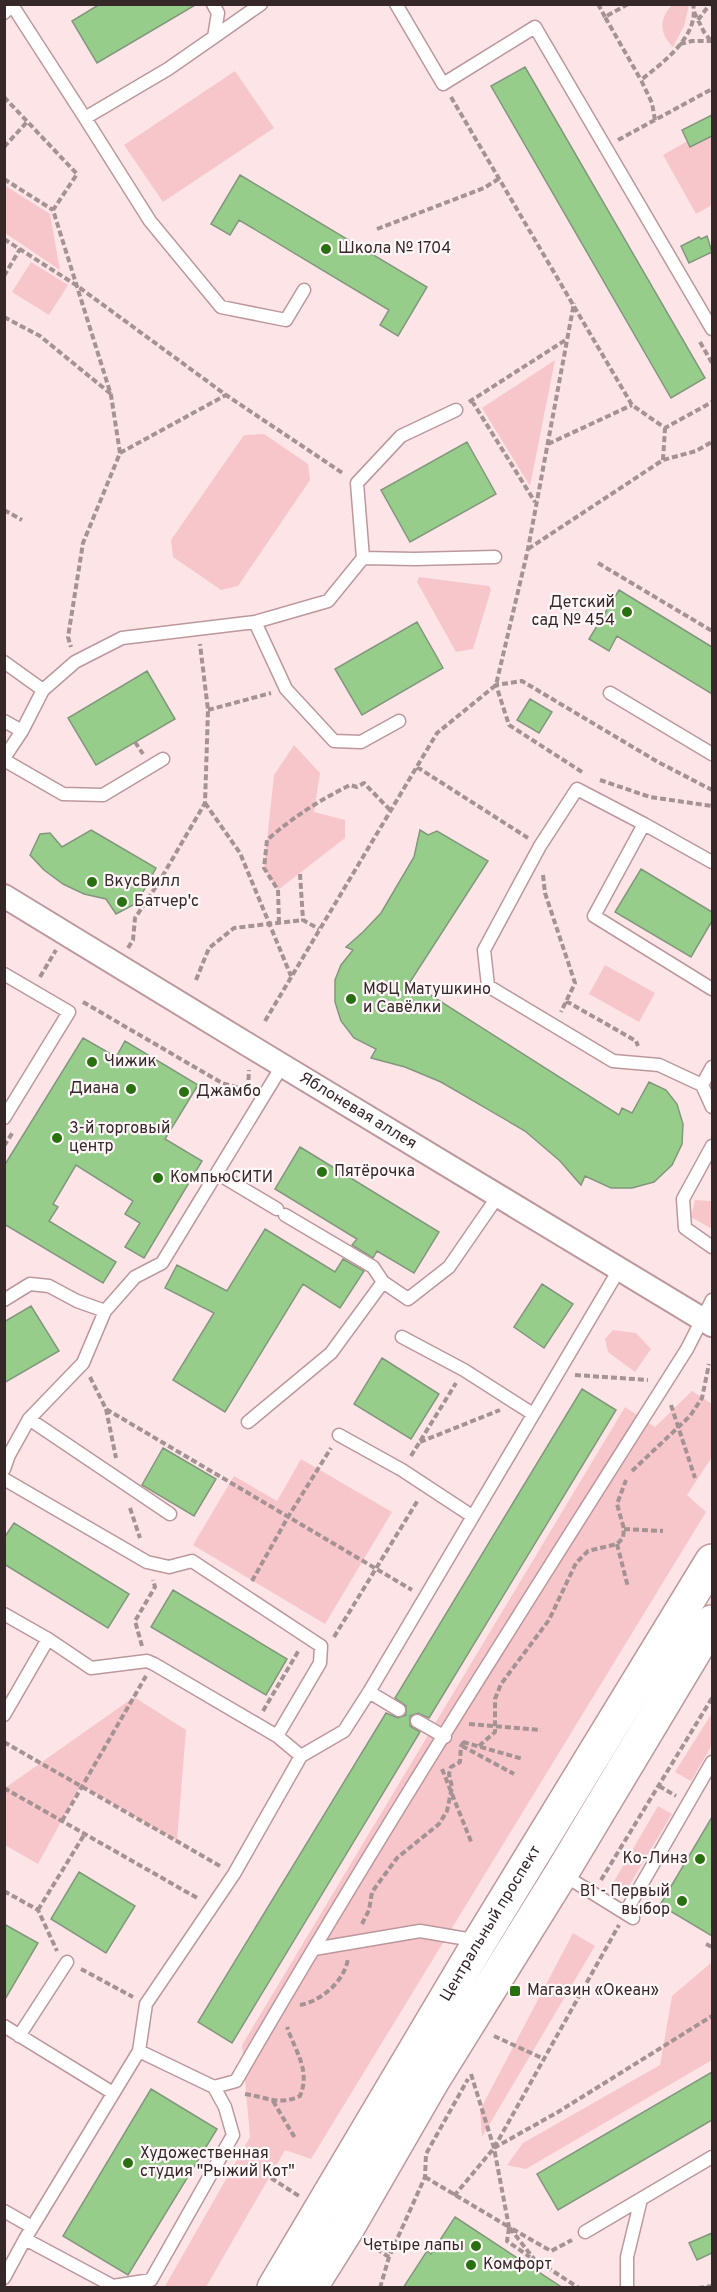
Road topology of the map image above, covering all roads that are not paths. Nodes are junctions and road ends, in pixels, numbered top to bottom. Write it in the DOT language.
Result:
graph roads {
  1 [pos="213,4"];
  2 [pos="261,4"];
  3 [pos="396,4"];
  4 [pos="4,13"];
  5 [pos="214,37"];
  6 [pos="85,118"];
  7 [pos="304,290"];
  8 [pos="712,329"];
  9 [pos="456,410"];
  10 [pos="495,556"];
  11 [pos="363,558"];
  12 [pos="255,622"];
  13 [pos="4,662"];
  14 [pos="43,690"];
  15 [pos="610,693"];
  16 [pos="4,721"];
  17 [pos="399,721"];
  18 [pos="22,731"];
  19 [pos="712,754"];
  20 [pos="4,759"];
  21 [pos="163,759"];
  22 [pos="644,824"];
  23 [pos="712,862"];
  24 [pos="4,896"];
  25 [pos="4,974"];
  26 [pos="712,989"];
  27 [pos="282,1066"];
  28 [pos="712,1067"];
  29 [pos="702,1085"];
  30 [pos="712,1107"];
  31 [pos="4,1118"];
  32 [pos="712,1146"];
  33 [pos="217,1173"];
  34 [pos="498,1196"];
  35 [pos="712,1247"];
  36 [pos="620,1268"];
  37 [pos="383,1281"];
  38 [pos="4,1299"];
  39 [pos="105,1311"];
  40 [pos="709,1315"];
  41 [pos="402,1337"];
  42 [pos="533,1414"];
  43 [pos="29,1419"];
  44 [pos="248,1422"];
  45 [pos="339,1435"];
  46 [pos="4,1469"];
  47 [pos="4,1479"];
  48 [pos="170,1514"];
  49 [pos="472,1516"];
  50 [pos="712,1561"];
  51 [pos="4,1614"];
  52 [pos="712,1622"];
  53 [pos="48,1639"];
  54 [pos="671,1658"];
  55 [pos="369,1692"];
  56 [pos="399,1710"];
  57 [pos="4,1715"];
  58 [pos="417,1721"];
  59 [pos="277,1736"];
  60 [pos="444,1737"];
  61 [pos="301,1756"];
  62 [pos="712,1762"];
  63 [pos="561,1874"];
  64 [pos="480,1941"];
  65 [pos="314,1949"];
  66 [pos="67,1962"];
  67 [pos="4,2026"];
  68 [pos="19,2036"];
  69 [pos="139,2051"];
  70 [pos="213,2087"];
  71 [pos="113,2093"];
  72 [pos="712,2157"];
  73 [pos="641,2199"];
  74 [pos="4,2211"];
  75 [pos="32,2227"];
  76 [pos="585,2232"];
  77 [pos="25,2240"];
  78 [pos="4,2278"];
  79 [pos="112,2287"];
  80 [pos="273,2288"];
  81 [pos="310,2288"];
  82 [pos="627,2288"];
  1 -- 5 [label="lane"];
  2 -- 5 [label="lane"];
  3 -- 8 [label="lane"];
  4 -- 6 [label="lane"];
  5 -- 6 [label="lane"];
  6 -- 7 [label="lane"];
  9 -- 11 [label="lane"];
  10 -- 11 [label="lane"];
  11 -- 12 [label="lane"];
  12 -- 14 [label="lane"];
  12 -- 17 [label="lane"];
  13 -- 14 [label="lane"];
  14 -- 18 [label="lane"];
  15 -- 19 [label="lane"];
  16 -- 18 [label="lane"];
  18 -- 20 [label="lane"];
  20 -- 21 [label="lane"];
  22 -- 23 [label="lane"];
  22 -- 26 [label="lane"];
  22 -- 29 [label="lane"];
  24 -- 27 [label="street, Яблоневая аллея"];
  25 -- 31 [label="lane"];
  27 -- 33 [label="lane"];
  27 -- 34 [label="street, Яблоневая аллея"];
  28 -- 29 [label="lane"];
  29 -- 30 [label="lane"];
  32 -- 35 [label="lane"];
  33 -- 37 [label="lane"];
  33 -- 39 [label="lane"];
  34 -- 36 [label="street, Яблоневая аллея"];
  34 -- 37 [label="lane"];
  36 -- 40 [label="street, Яблоневая аллея"];
  36 -- 42 [label="lane"];
  37 -- 44 [label="lane"];
  38 -- 39 [label="lane"];
  39 -- 43 [label="lane"];
  40 -- 60 [label="lane"];
  41 -- 42 [label="lane"];
  42 -- 49 [label="lane"];
  43 -- 46 [label="lane"];
  43 -- 48 [label="lane"];
  45 -- 49 [label="lane"];
  47 -- 59 [label="lane"];
  49 -- 55 [label="lane"];
  50 -- 54 [label="main road, Центральный проспект"];
  51 -- 53 [label="lane"];
  52 -- 54 [label="main road, Центральный проспект"];
  53 -- 57 [label="lane"];
  53 -- 59 [label="lane"];
  54 -- 63 [label="main road, Центральный проспект"];
  54 -- 64 [label="main road, Центральный проспект"];
  55 -- 56 [label="lane"];
  55 -- 61 [label="lane"];
  58 -- 60 [label="lane"];
  59 -- 61 [label="lane"];
  60 -- 65 [label="lane"];
  61 -- 69 [label="lane"];
  62 -- 63 [label="lane"];
  63 -- 81 [label="main road, Центральный проспект"];
  64 -- 65 [label="lane"];
  64 -- 80 [label="main road, Центральный проспект"];
  65 -- 70 [label="lane"];
  66 -- 68 [label="lane"];
  67 -- 68 [label="lane"];
  68 -- 71 [label="lane"];
  69 -- 70 [label="lane"];
  69 -- 71 [label="lane"];
  70 -- 79 [label="lane"];
  71 -- 75 [label="lane"];
  72 -- 73 [label="lane"];
  73 -- 76 [label="lane"];
  73 -- 82 [label="lane"];
  74 -- 75 [label="lane"];
  75 -- 77 [label="lane"];
  77 -- 78 [label="lane"];
  77 -- 79 [label="lane"];
}
